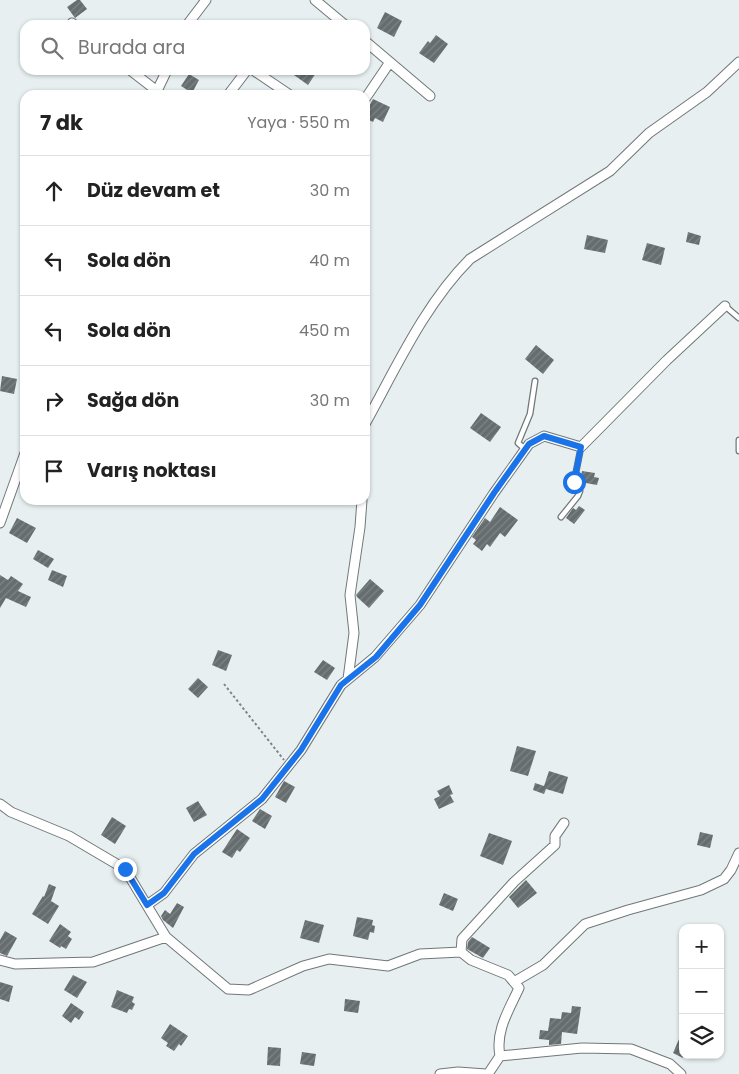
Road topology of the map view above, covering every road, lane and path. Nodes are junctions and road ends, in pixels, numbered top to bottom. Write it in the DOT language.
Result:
graph roads {
  1 [pos="206,0"];
  2 [pos="315,0"];
  3 [pos="191,20"];
  4 [pos="339,20"];
  5 [pos="370,45"];
  6 [pos="390,62"];
  7 [pos="739,62"];
  8 [pos="136,75"];
  9 [pos="165,75"];
  10 [pos="244,75"];
  11 [pos="260,75"];
  12 [pos="153,90"];
  13 [pos="157,90"];
  14 [pos="232,90"];
  15 [pos="282,90"];
  16 [pos="370,92"];
  17 [pos="430,96"];
  18 [pos="725,306"];
  19 [pos="739,318"];
  20 [pos="534,381"];
  21 [pos="370,415"];
  22 [pos="739,440"];
  23 [pos="581,447"];
  24 [pos="525,449"];
  25 [pos="739,450"];
  26 [pos="20,467"];
  27 [pos="362,505"];
  28 [pos="560,517"];
  29 [pos="0,523"];
  30 [pos="348,679"];
  31 [pos="224,684"];
  32 [pos="289,765"];
  33 [pos="0,804"];
  34 [pos="564,822"];
  35 [pos="739,853"];
  36 [pos="147,905"];
  37 [pos="166,937"];
  38 [pos="461,952"];
  39 [pos="0,960"];
  40 [pos="514,982"];
  41 [pos="500,1056"];
  42 [pos="440,1074"];
  43 [pos="487,1074"];
  44 [pos="681,1074"];
  1 -- 3 [label="street"];
  2 -- 4 [label="street"];
  5 -- 6 [label="street"];
  6 -- 16 [label="street"];
  6 -- 17 [label="street"];
  7 -- 21 [label="street"];
  8 -- 12 [label="street"];
  9 -- 13 [label="street"];
  10 -- 14 [label="street"];
  11 -- 15 [label="street"];
  18 -- 19 [label="lane"];
  18 -- 23 [label="street"];
  20 -- 24 [label="lane"];
  22 -- 25 [label="lane"];
  23 -- 24 [label="street"];
  23 -- 28 [label="lane"];
  24 -- 30 [label="street"];
  26 -- 29 [label="street"];
  27 -- 30 [label="street"];
  30 -- 32 [label="street"];
  31 -- 32 [label="path"];
  32 -- 36 [label="street"];
  33 -- 36 [label="street"];
  34 -- 38 [label="street"];
  35 -- 40 [label="street"];
  36 -- 37 [label="street"];
  37 -- 38 [label="street"];
  37 -- 39 [label="street"];
  38 -- 40 [label="street"];
  40 -- 41 [label="street"];
  41 -- 43 [label="street"];
  41 -- 44 [label="street"];
  42 -- 43 [label="street"];
}
